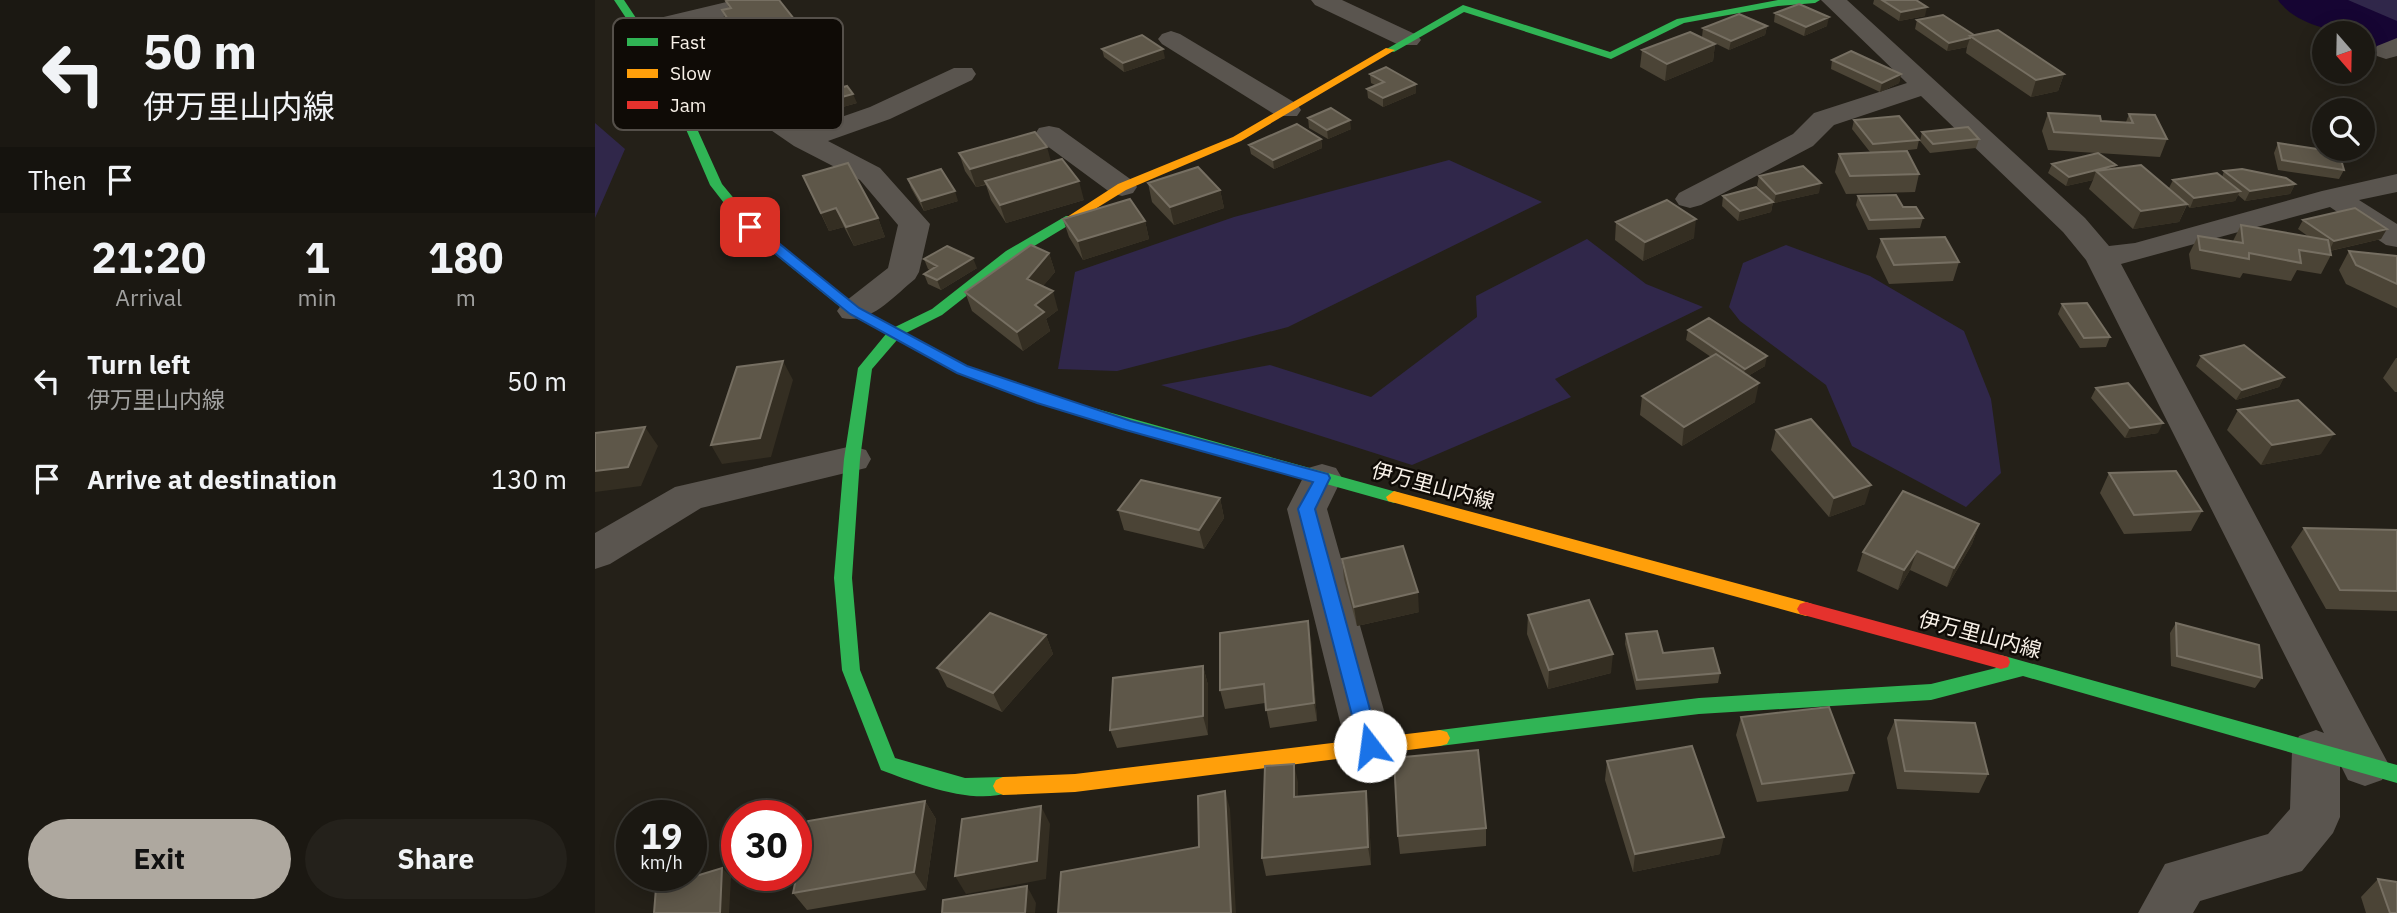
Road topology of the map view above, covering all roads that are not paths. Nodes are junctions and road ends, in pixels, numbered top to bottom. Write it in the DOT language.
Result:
graph roads {
  1 [pos="619,0"];
  2 [pos="765,0"];
  3 [pos="1322,0"];
  4 [pos="1815,0"];
  5 [pos="1833,0"];
  6 [pos="631,18"];
  7 [pos="689,18"];
  8 [pos="1171,38"];
  9 [pos="1408,40"];
  10 [pos="963,74"];
  11 [pos="1925,86"];
  12 [pos="1287,110"];
  13 [pos="843,126"];
  14 [pos="692,130"];
  15 [pos="789,130"];
  16 [pos="832,130"];
  17 [pos="1049,134"];
  18 [pos="804,140"];
  19 [pos="2397,183"];
  20 [pos="1122,187"];
  21 [pos="2333,197"];
  22 [pos="1691,200"];
  23 [pos="2397,238"];
  24 [pos="2101,257"];
  25 [pos="855,311"];
  26 [pos="895,333"];
  27 [pos="852,459"];
  28 [pos="1322,478"];
  29 [pos="595,553"];
  30 [pos="2024,668"];
  31 [pos="1370,746"];
  32 [pos="2316,751"];
  33 [pos="2381,769"];
  34 [pos="2165,913"];
  1 -- 6 [label="street, 伊万里山内線"];
  2 -- 7 [label="street"];
  3 -- 9 [label="street"];
  4 -- 9 [label="street"];
  5 -- 11 [label="street"];
  8 -- 12 [label="street"];
  9 -- 12 [label="street"];
  10 -- 13 [label="street"];
  11 -- 22 [label="street"];
  11 -- 24 [label="street"];
  12 -- 20 [label="street"];
  14 -- 25 [label="street, 伊万里山内線"];
  15 -- 18 [label="street"];
  16 -- 18 [label="street"];
  17 -- 20 [label="street"];
  18 -- 25 [label="street"];
  19 -- 21 [label="street"];
  20 -- 26 [label="street"];
  21 -- 23 [label="street"];
  21 -- 24 [label="street"];
  24 -- 33 [label="street"];
  25 -- 26 [label="street, 伊万里山内線"];
  26 -- 27 [label="street"];
  26 -- 28 [label="street, 伊万里山内線"];
  27 -- 29 [label="street"];
  27 -- 31 [label="street"];
  28 -- 30 [label="street, 伊万里山内線"];
  28 -- 31 [label="street"];
  30 -- 31 [label="street"];
  30 -- 32 [label="street, 伊万里山内線"];
  32 -- 33 [label="street, 伊万里山内線"];
  32 -- 34 [label="street"];
}
